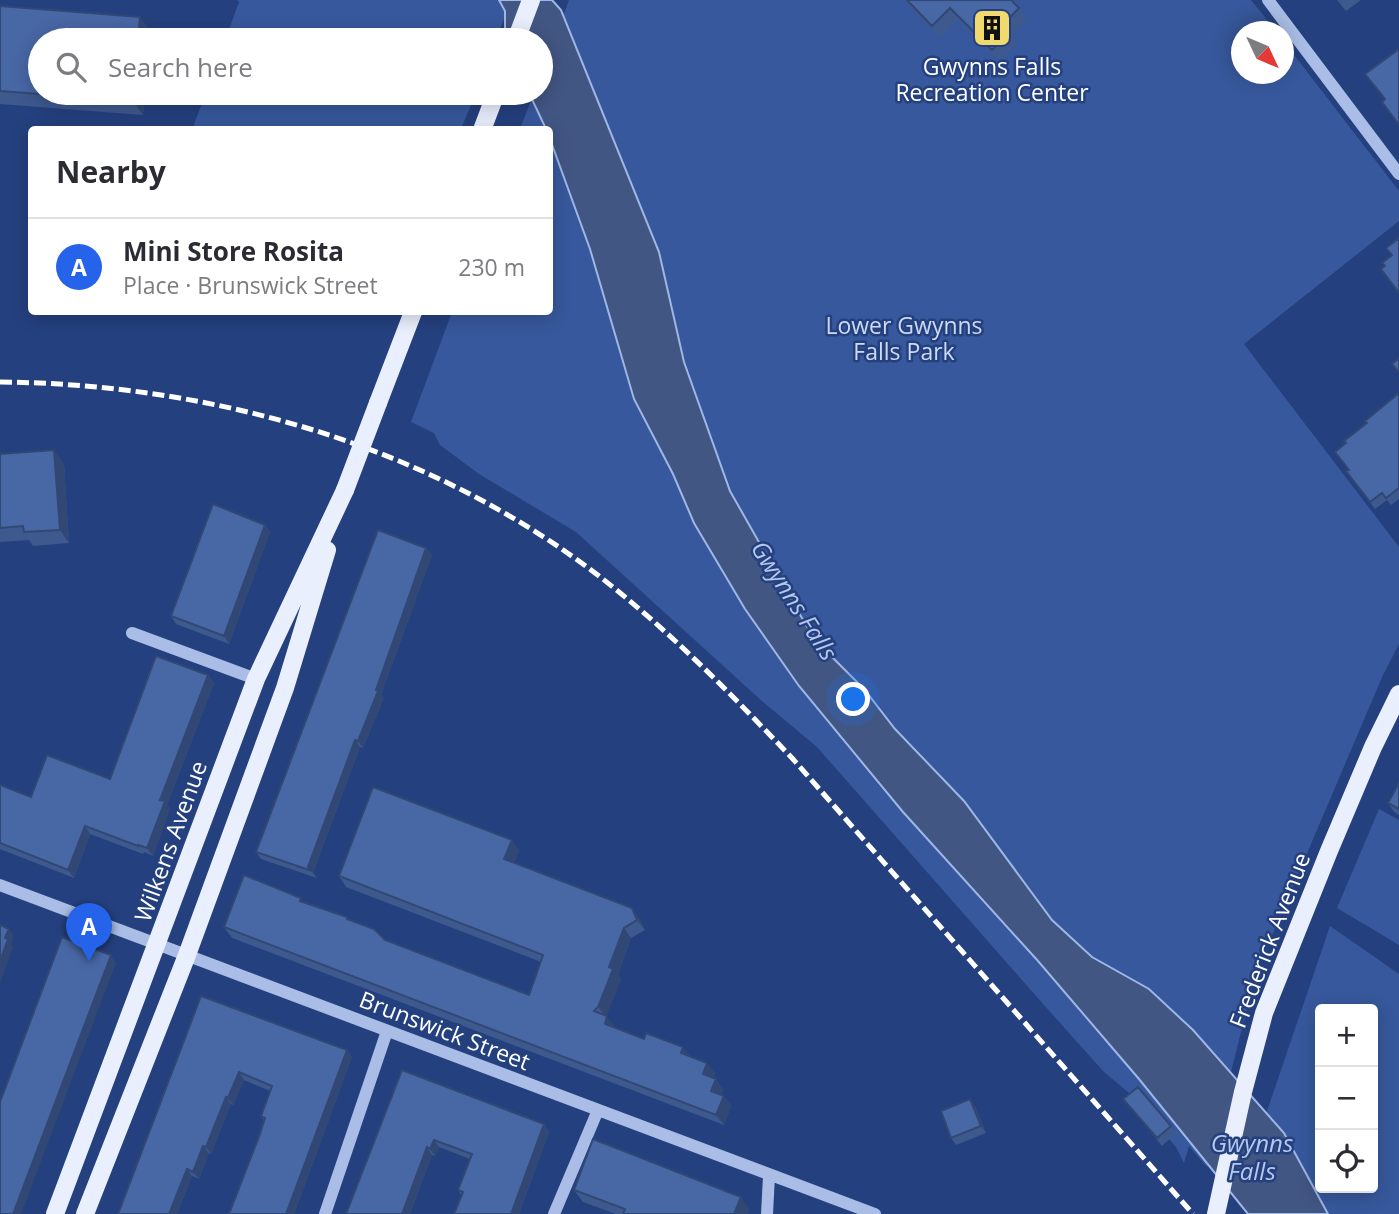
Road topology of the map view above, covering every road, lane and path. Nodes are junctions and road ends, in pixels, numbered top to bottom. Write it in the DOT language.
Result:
graph roads {
  1 [pos="531,0"];
  2 [pos="1268,0"];
  3 [pos="520,28"];
  4 [pos="491,105"];
  5 [pos="483,126"];
  6 [pos="1399,174"];
  7 [pos="412,315"];
  8 [pos="345,490"];
  9 [pos="132,633"];
  10 [pos="256,679"];
  11 [pos="1399,694"];
  12 [pos="0,885"];
  13 [pos="158,944"];
  14 [pos="187,955"];
  15 [pos="387,1031"];
  16 [pos="598,1110"];
  17 [pos="769,1176"];
  18 [pos="55,1214"];
  19 [pos="85,1214"];
  20 [pos="325,1214"];
  21 [pos="554,1214"];
  22 [pos="767,1214"];
  23 [pos="875,1214"];
  24 [pos="1216,1214"];
  1 -- 3 [label="main road"];
  2 -- 6 [label="street"];
  4 -- 5 [label="main road"];
  7 -- 8 [label="main road, Wilkens Avenue, bridge"];
  8 -- 10 [label="main road, Wilkens Avenue"];
  8 -- 14 [label="main road, Wilkens Avenue"];
  9 -- 10 [label="street"];
  10 -- 13 [label="main road, Wilkens Avenue"];
  11 -- 24 [label="main road, Frederick Avenue"];
  12 -- 13 [label="street, Brunswick Street"];
  13 -- 14 [label="street, Brunswick Street"];
  13 -- 18 [label="main road, Wilkens Avenue"];
  14 -- 15 [label="street, Brunswick Street"];
  14 -- 19 [label="main road, Wilkens Avenue"];
  15 -- 16 [label="street, Brunswick Street"];
  15 -- 20 [label="street"];
  16 -- 17 [label="street, Brunswick Street"];
  16 -- 21 [label="street"];
  17 -- 22 [label="street"];
  17 -- 23 [label="street, Brunswick Street"];
}
